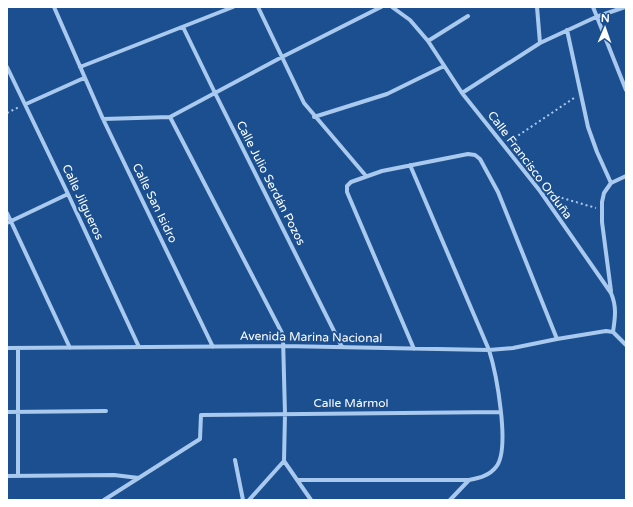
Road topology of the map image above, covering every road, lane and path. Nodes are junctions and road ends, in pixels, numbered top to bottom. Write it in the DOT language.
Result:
graph roads {
  1 [pos="54,7"];
  2 [pos="233,7"];
  3 [pos="258,7"];
  4 [pos="381,7"];
  5 [pos="392,7"];
  6 [pos="537,7"];
  7 [pos="593,7"];
  8 [pos="625,7"];
  9 [pos="468,16"];
  10 [pos="596,17"];
  11 [pos="183,27"];
  12 [pos="567,30"];
  13 [pos="428,41"];
  14 [pos="540,43"];
  15 [pos="282,57"];
  16 [pos="444,66"];
  17 [pos="7,67"];
  18 [pos="80,67"];
  19 [pos="84,78"];
  20 [pos="626,90"];
  21 [pos="215,93"];
  22 [pos="462,93"];
  23 [pos="580,94"];
  24 [pos="26,104"];
  25 [pos="7,113"];
  26 [pos="314,117"];
  27 [pos="170,118"];
  28 [pos="103,119"];
  29 [pos="504,146"];
  30 [pos="410,165"];
  31 [pos="366,176"];
  32 [pos="626,176"];
  33 [pos="611,184"];
  34 [pos="540,191"];
  35 [pos="68,194"];
  36 [pos="601,210"];
  37 [pos="7,213"];
  38 [pos="9,222"];
  39 [pos="611,293"];
  40 [pos="613,332"];
  41 [pos="557,339"];
  42 [pos="626,345"];
  43 [pos="283,346"];
  44 [pos="138,347"];
  45 [pos="214,347"];
  46 [pos="342,347"];
  47 [pos="7,348"];
  48 [pos="18,348"];
  49 [pos="70,348"];
  50 [pos="414,349"];
  51 [pos="489,350"];
  52 [pos="106,411"];
  53 [pos="7,412"];
  54 [pos="18,412"];
  55 [pos="501,412"];
  56 [pos="285,414"];
  57 [pos="235,460"];
  58 [pos="284,461"];
  59 [pos="7,476"];
  60 [pos="18,476"];
  61 [pos="139,478"];
  62 [pos="298,480"];
  63 [pos="469,480"];
  64 [pos="104,500"];
  65 [pos="243,500"];
  66 [pos="249,500"];
  67 [pos="311,500"];
  68 [pos="450,500"];
  1 -- 18 [label="street, Calle San Isidro"];
  2 -- 11 [label="street"];
  3 -- 15 [label="street"];
  4 -- 15 [label="street"];
  5 -- 13 [label="street, Calle Francisco Orduña"];
  6 -- 14 [label="street"];
  7 -- 10 [label="street"];
  8 -- 10 [label="street"];
  9 -- 13 [label="street"];
  10 -- 12 [label="street"];
  10 -- 20 [label="street"];
  11 -- 18 [label="street"];
  11 -- 21 [label="street, Calle Julio Serdán Pozos"];
  12 -- 14 [label="street"];
  12 -- 23 [label="street"];
  13 -- 16 [label="street, Calle Francisco Orduña"];
  14 -- 22 [label="street"];
  15 -- 21 [label="street"];
  15 -- 26 [label="street"];
  16 -- 22 [label="street, Calle Francisco Orduña"];
  16 -- 26 [label="street"];
  17 -- 24 [label="street, Calle Jilgueros"];
  18 -- 19 [label="street, Calle San Isidro"];
  19 -- 24 [label="street"];
  19 -- 28 [label="street, Calle San Isidro"];
  21 -- 27 [label="street"];
  21 -- 46 [label="street, Calle Julio Serdán Pozos"];
  22 -- 29 [label="street, Calle Francisco Orduña"];
  23 -- 29 [label="path"];
  23 -- 33 [label="street"];
  24 -- 25 [label="path"];
  24 -- 35 [label="street, Calle Jilgueros"];
  26 -- 31 [label="street"];
  27 -- 28 [label="street"];
  27 -- 43 [label="street"];
  28 -- 45 [label="street, Calle San Isidro"];
  29 -- 34 [label="street, Calle Francisco Orduña"];
  30 -- 31 [label="street"];
  30 -- 41 [label="street"];
  30 -- 51 [label="street"];
  31 -- 50 [label="street"];
  32 -- 33 [label="street"];
  33 -- 36 [label="street"];
  34 -- 36 [label="path"];
  34 -- 39 [label="street, Calle Francisco Orduña"];
  35 -- 38 [label="street"];
  35 -- 44 [label="street, Calle Jilgueros"];
  36 -- 39 [label="street"];
  37 -- 38 [label="street"];
  38 -- 49 [label="street"];
  39 -- 40 [label="street, Calle Francisco Orduña"];
  40 -- 41 [label="street, Avenida Marina Nacional"];
  40 -- 42 [label="street"];
  41 -- 51 [label="street, Avenida Marina Nacional"];
  43 -- 45 [label="street, Avenida Marina Nacional"];
  43 -- 46 [label="street, Avenida Marina Nacional"];
  43 -- 56 [label="street"];
  44 -- 45 [label="street, Avenida Marina Nacional"];
  44 -- 49 [label="street, Avenida Marina Nacional"];
  46 -- 50 [label="street, Avenida Marina Nacional"];
  47 -- 48 [label="street, Avenida Marina Nacional"];
  48 -- 49 [label="street, Avenida Marina Nacional"];
  48 -- 54 [label="street"];
  50 -- 51 [label="street, Avenida Marina Nacional"];
  51 -- 55 [label="street"];
  52 -- 54 [label="street"];
  53 -- 54 [label="street"];
  54 -- 60 [label="street"];
  55 -- 56 [label="street, Calle Mármol"];
  55 -- 63 [label="street"];
  56 -- 58 [label="street"];
  56 -- 61 [label="street, Calle Mármol"];
  57 -- 65 [label="street"];
  58 -- 62 [label="street"];
  58 -- 66 [label="street"];
  59 -- 60 [label="street"];
  60 -- 61 [label="street"];
  61 -- 64 [label="street"];
  62 -- 63 [label="street"];
  62 -- 67 [label="street"];
  63 -- 68 [label="street"];
}
